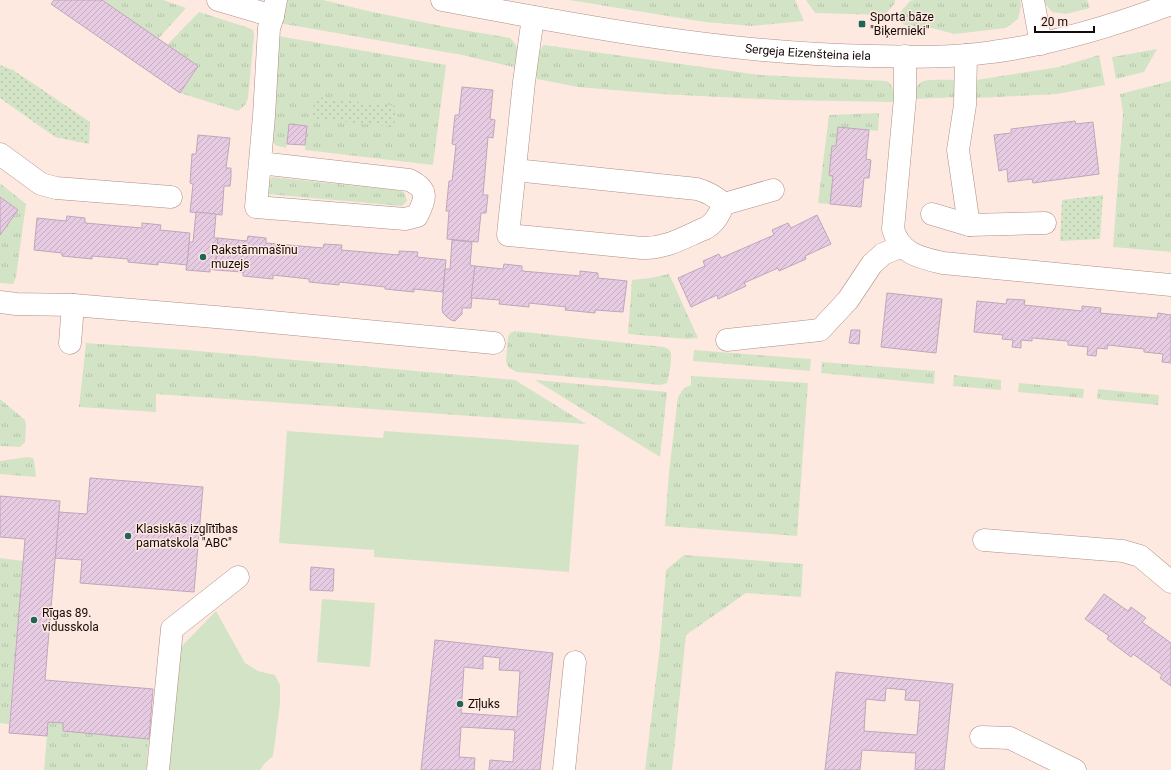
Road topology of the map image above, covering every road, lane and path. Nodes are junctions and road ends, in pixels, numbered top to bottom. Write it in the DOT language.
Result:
graph roads {
  1 [pos="218,0"];
  2 [pos="442,0"];
  3 [pos="1033,0"];
  4 [pos="1171,4"];
  5 [pos="274,8"];
  6 [pos="533,17"];
  7 [pos="1041,44"];
  8 [pos="966,55"];
  9 [pos="905,56"];
  10 [pos="0,154"];
  11 [pos="260,163"];
  12 [pos="515,170"];
  13 [pos="773,190"];
  14 [pos="171,197"];
  15 [pos="724,204"];
  16 [pos="932,214"];
  17 [pos="1045,223"];
  18 [pos="969,225"];
  19 [pos="902,246"];
  20 [pos="1171,285"];
  21 [pos="0,302"];
  22 [pos="74,306"];
  23 [pos="727,340"];
  24 [pos="70,342"];
  25 [pos="494,342"];
  26 [pos="984,540"];
  27 [pos="238,577"];
  28 [pos="1171,582"];
  29 [pos="575,662"];
  30 [pos="981,737"];
  31 [pos="158,770"];
  32 [pos="564,770"];
  33 [pos="1075,770"];
  1 -- 5 [label="street"];
  2 -- 6 [label="street, Sergeja Eizenšteina iela"];
  3 -- 7 [label="street"];
  4 -- 7 [label="street, Sergeja Eizenšteina iela"];
  5 -- 11 [label="street"];
  6 -- 9 [label="street, Sergeja Eizenšteina iela"];
  6 -- 12 [label="street"];
  7 -- 8 [label="street, Sergeja Eizenšteina iela"];
  8 -- 9 [label="street, Sergeja Eizenšteina iela"];
  8 -- 18 [label="street"];
  9 -- 19 [label="street"];
  10 -- 14 [label="street"];
  11 -- 11 [label="street"];
  12 -- 15 [label="street"];
  12 -- 15 [label="street"];
  13 -- 15 [label="street"];
  16 -- 18 [label="street"];
  17 -- 18 [label="street"];
  19 -- 20 [label="street"];
  19 -- 23 [label="street"];
  21 -- 22 [label="street"];
  22 -- 24 [label="street"];
  22 -- 25 [label="street"];
  26 -- 28 [label="street"];
  27 -- 31 [label="street"];
  29 -- 32 [label="street"];
  30 -- 33 [label="street"];
}
